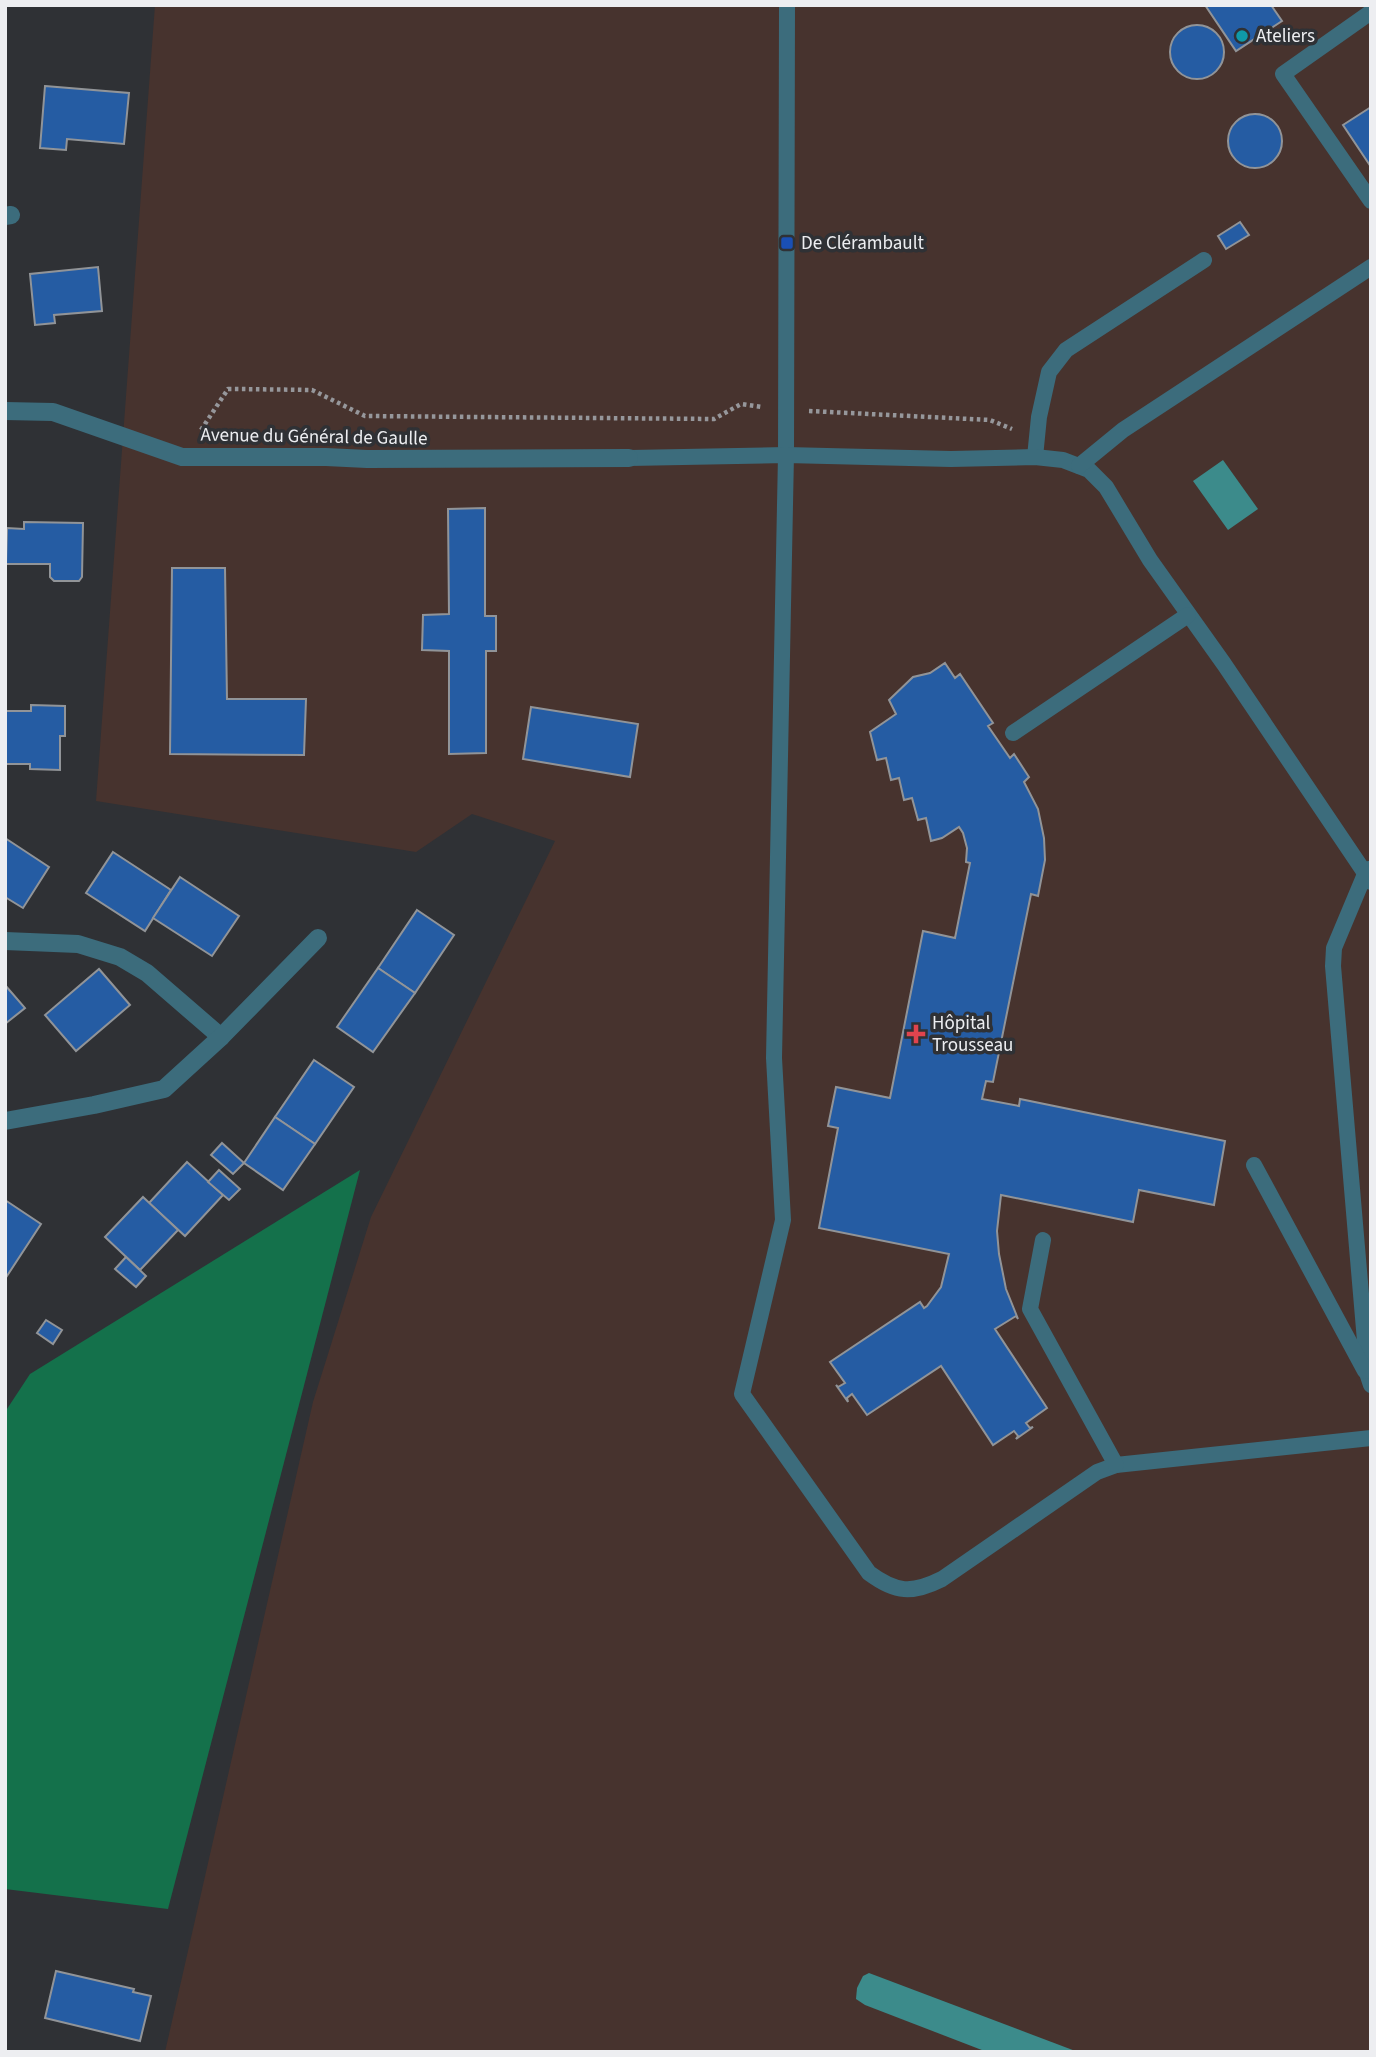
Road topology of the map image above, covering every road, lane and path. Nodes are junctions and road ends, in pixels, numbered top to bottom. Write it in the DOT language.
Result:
graph roads {
  1 [pos="787,5"];
  2 [pos="1371,12"];
  3 [pos="1371,201"];
  4 [pos="1205,260"];
  5 [pos="1371,267"];
  6 [pos="786,410"];
  7 [pos="5,411"];
  8 [pos="1037,438"];
  9 [pos="786,455"];
  10 [pos="182,457"];
  11 [pos="1035,457"];
  12 [pos="629,458"];
  13 [pos="1079,466"];
  14 [pos="1188,614"];
  15 [pos="1013,733"];
  16 [pos="1369,874"];
  17 [pos="318,938"];
  18 [pos="5,942"];
  19 [pos="221,1037"];
  20 [pos="5,1121"];
  21 [pos="1254,1165"];
  22 [pos="1043,1240"];
  23 [pos="1370,1381"];
  24 [pos="1371,1438"];
  25 [pos="1116,1465"];
  1 -- 6 [label="lane"];
  2 -- 3 [label="lane"];
  4 -- 8 [label="lane"];
  5 -- 13 [label="lane"];
  6 -- 8 [label="path"];
  6 -- 9 [label="lane"];
  6 -- 10 [label="path"];
  7 -- 10 [label="street, Avenue du Général de Gaulle"];
  8 -- 11 [label="lane"];
  9 -- 11 [label="lane"];
  9 -- 12 [label="lane"];
  9 -- 25 [label="lane"];
  10 -- 12 [label="street, Avenue du Général de Gaulle"];
  11 -- 13 [label="lane"];
  13 -- 14 [label="lane"];
  14 -- 15 [label="lane"];
  14 -- 16 [label="lane"];
  16 -- 23 [label="lane"];
  17 -- 19 [label="street"];
  18 -- 19 [label="street"];
  19 -- 20 [label="street"];
  21 -- 23 [label="lane"];
  22 -- 25 [label="lane"];
  24 -- 25 [label="lane"];
}
